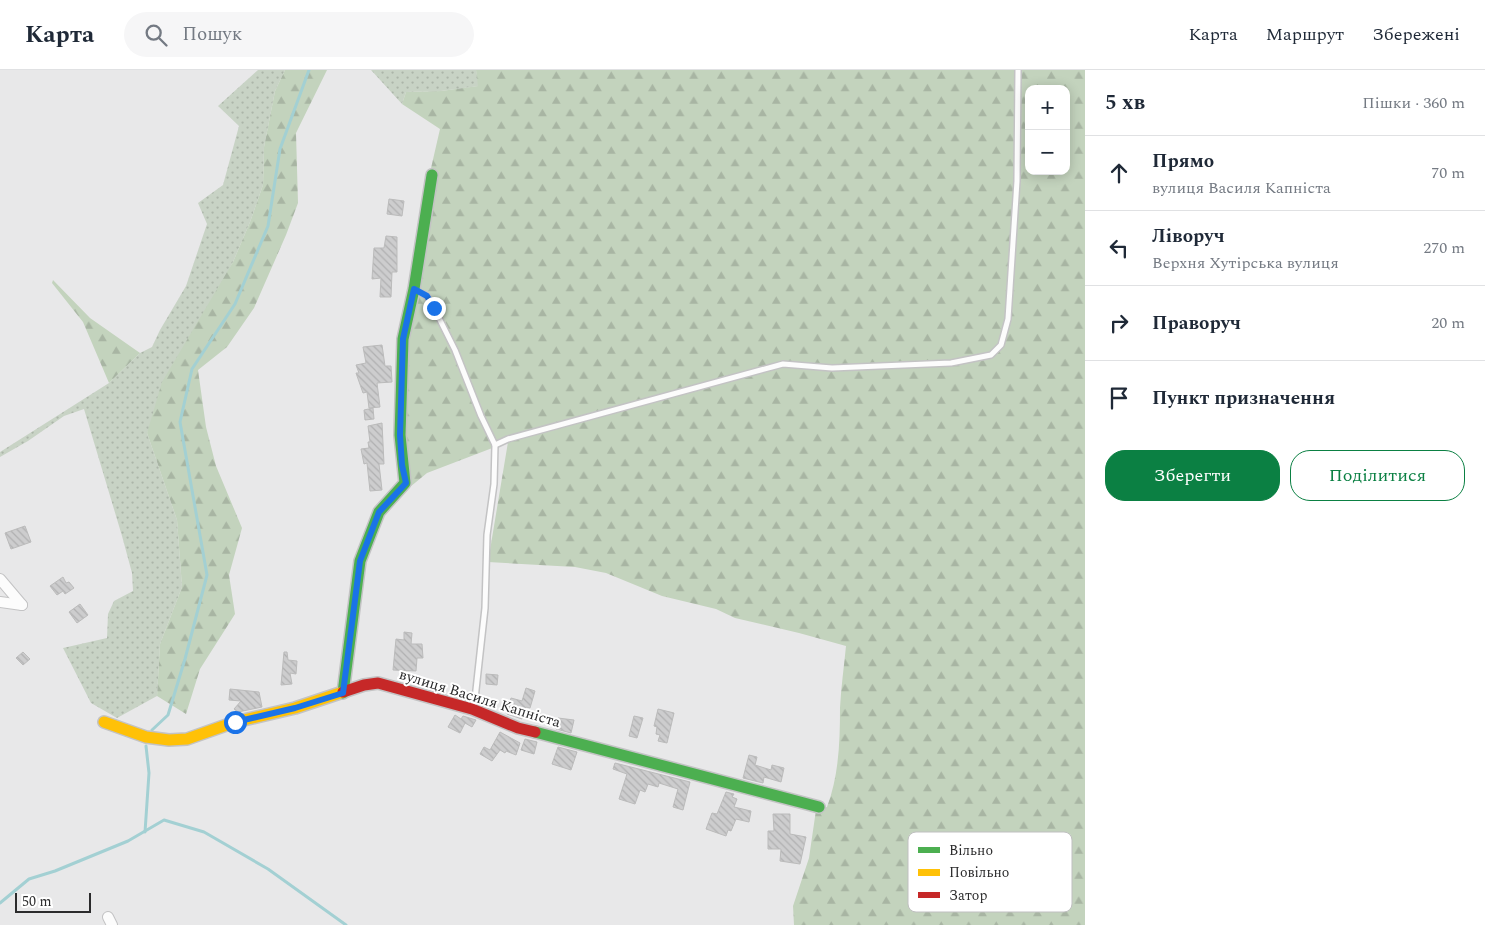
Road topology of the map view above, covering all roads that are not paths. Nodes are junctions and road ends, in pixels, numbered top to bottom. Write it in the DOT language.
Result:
graph roads {
  1 [pos="1018,70"];
  2 [pos="432,175"];
  3 [pos="414,289"];
  4 [pos="495,445"];
  5 [pos="0,579"];
  6 [pos="0,602"];
  7 [pos="343,693"];
  8 [pos="472,709"];
  9 [pos="104,722"];
  10 [pos="819,807"];
  1 -- 4 [label="lane"];
  2 -- 3 [label="street"];
  3 -- 4 [label="lane"];
  3 -- 7 [label="street"];
  4 -- 8 [label="lane"];
  5 -- 6 [label="street"];
  7 -- 8 [label="street, вулиця Василя Капніста"];
  7 -- 9 [label="street, вулиця Василя Капніста"];
  8 -- 10 [label="street, вулиця Василя Капніста"];
}
